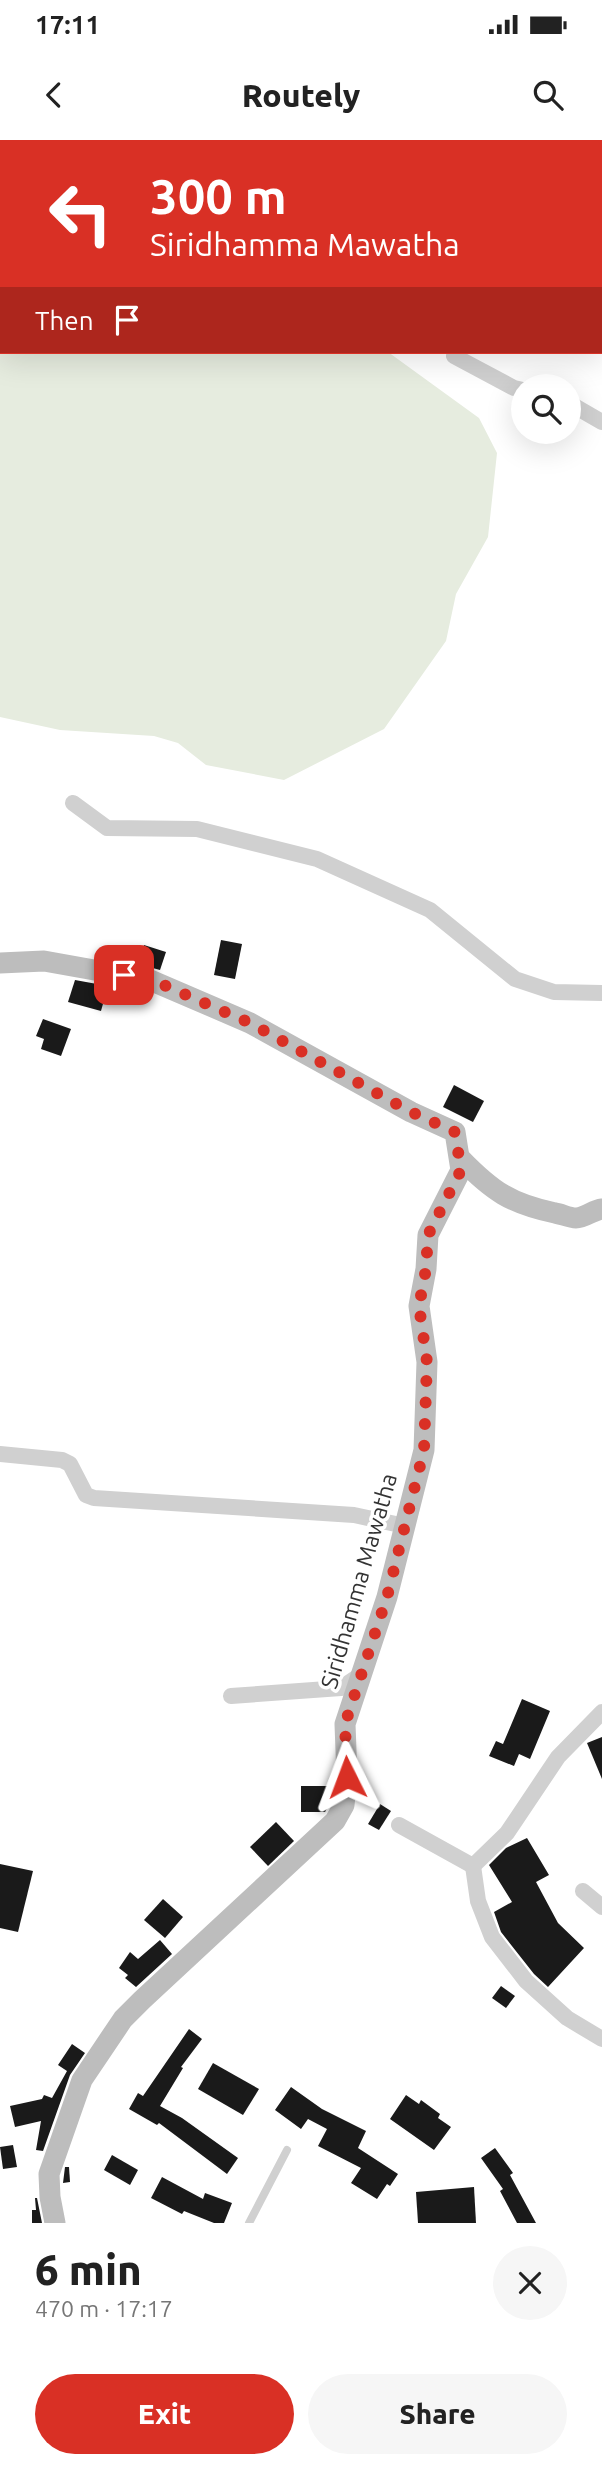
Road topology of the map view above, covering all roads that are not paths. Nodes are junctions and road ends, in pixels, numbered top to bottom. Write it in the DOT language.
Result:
graph roads {
  1 [pos="454,356"];
  2 [pos="511,386"];
  3 [pos="581,410"];
  4 [pos="602,422"];
  5 [pos="73,803"];
  6 [pos="0,962"];
  7 [pos="602,993"];
  8 [pos="461,1159"];
  9 [pos="602,1209"];
  10 [pos="0,1454"];
  11 [pos="405,1526"];
  12 [pos="359,1676"];
  13 [pos="231,1696"];
  14 [pos="602,1712"];
  15 [pos="399,1825"];
  16 [pos="473,1866"];
  17 [pos="583,1891"];
  18 [pos="602,1907"];
  19 [pos="602,2039"];
  20 [pos="287,2150"];
  21 [pos="55,2223"];
  22 [pos="249,2223"];
  1 -- 2 [label="street"];
  3 -- 4 [label="street"];
  5 -- 7 [label="street"];
  6 -- 8 [label="street"];
  8 -- 9 [label="street"];
  8 -- 11 [label="street, Siridhamma Mawatha"];
  10 -- 11 [label="street"];
  11 -- 12 [label="street, Siridhamma Mawatha"];
  12 -- 13 [label="street"];
  12 -- 21 [label="street, Siridhamma Mawatha"];
  14 -- 16 [label="street"];
  15 -- 16 [label="street"];
  16 -- 19 [label="street"];
  17 -- 18 [label="street"];
  20 -- 22 [label="lane"];
}
